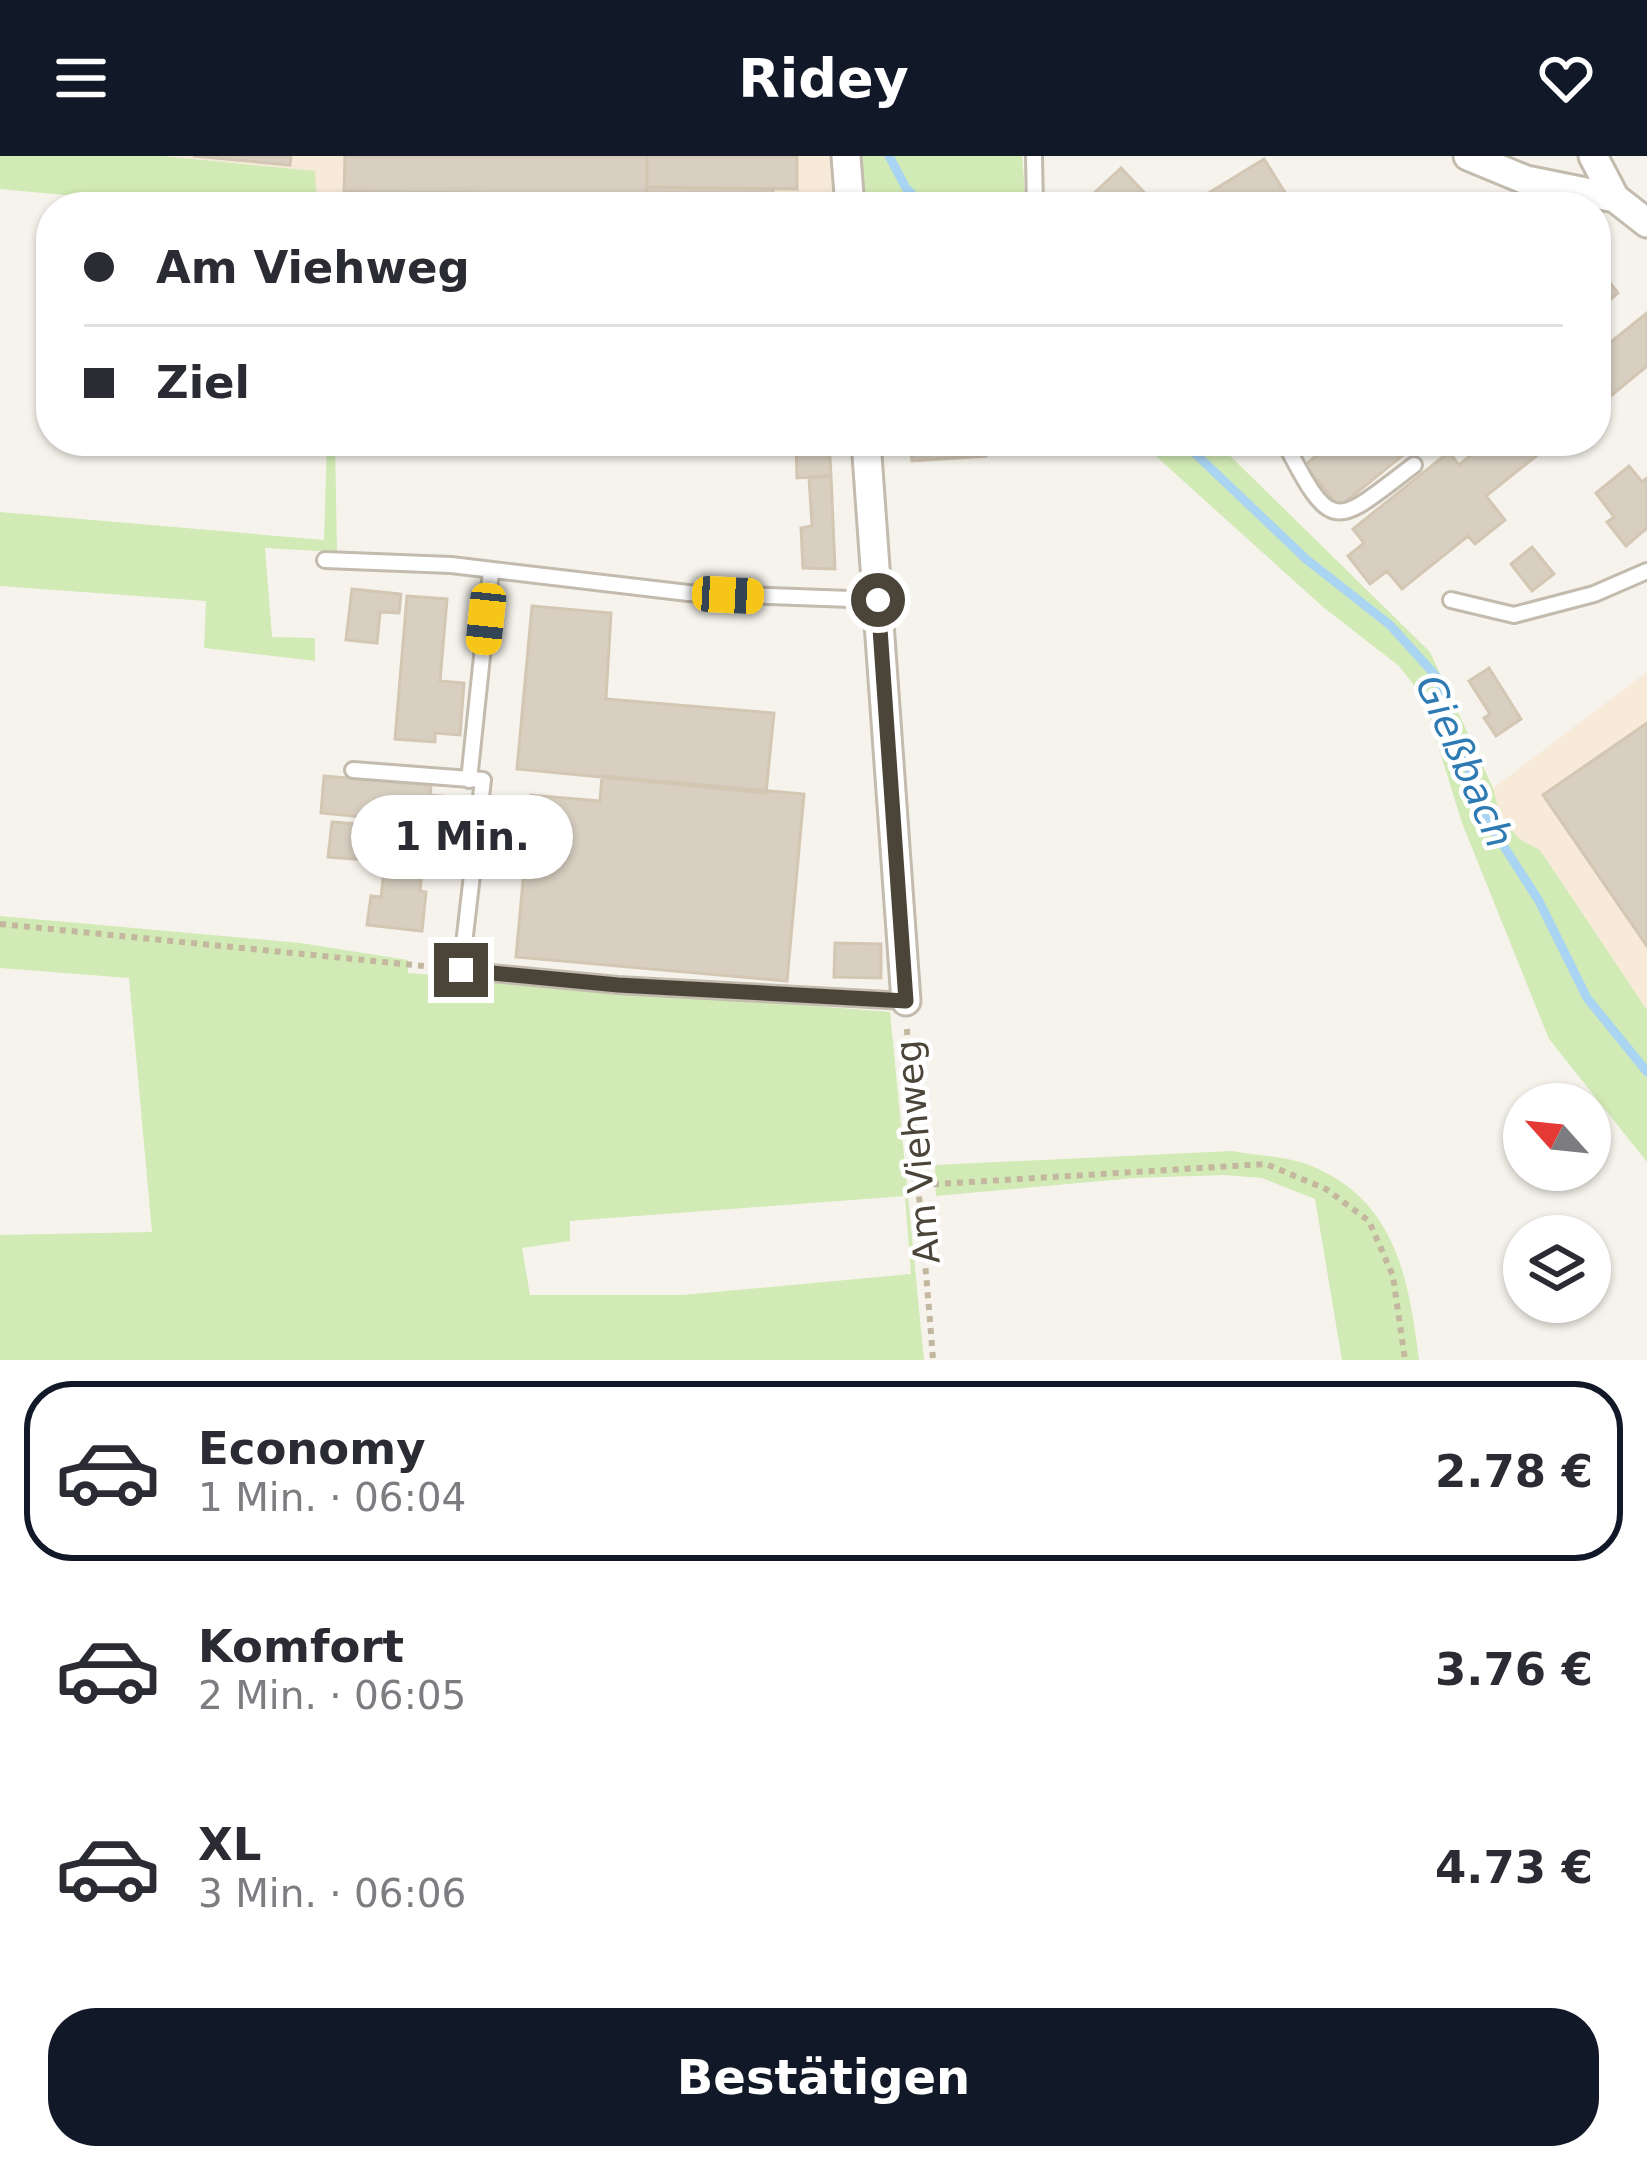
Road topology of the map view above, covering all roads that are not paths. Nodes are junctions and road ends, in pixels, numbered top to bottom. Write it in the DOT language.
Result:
graph roads {
  1 [pos="846,156"];
  2 [pos="1034,156"];
  3 [pos="1468,156"];
  4 [pos="1593,156"];
  5 [pos="849,192"];
  6 [pos="1035,192"];
  7 [pos="1584,192"];
  8 [pos="1611,197"];
  9 [pos="1615,198"];
  10 [pos="1647,223"];
  11 [pos="867,456"];
  12 [pos="1292,456"];
  13 [pos="1414,465"];
  14 [pos="326,560"];
  15 [pos="491,571"];
  16 [pos="1647,572"];
  17 [pos="878,600"];
  18 [pos="1451,600"];
  19 [pos="352,770"];
  20 [pos="470,780"];
  21 [pos="906,1001"];
  1 -- 5 [label="street"];
  2 -- 6 [label="lane"];
  3 -- 7 [label="street"];
  4 -- 9 [label="street"];
  8 -- 9 [label="street"];
  9 -- 10 [label="street"];
  11 -- 17 [label="street, Am Viehweg"];
  12 -- 13 [label="lane"];
  14 -- 15 [label="lane"];
  15 -- 17 [label="lane"];
  15 -- 20 [label="lane"];
  16 -- 18 [label="lane"];
  17 -- 21 [label="street, Am Viehweg"];
  19 -- 20 [label="lane"];
  20 -- 21 [label="lane"];
}
